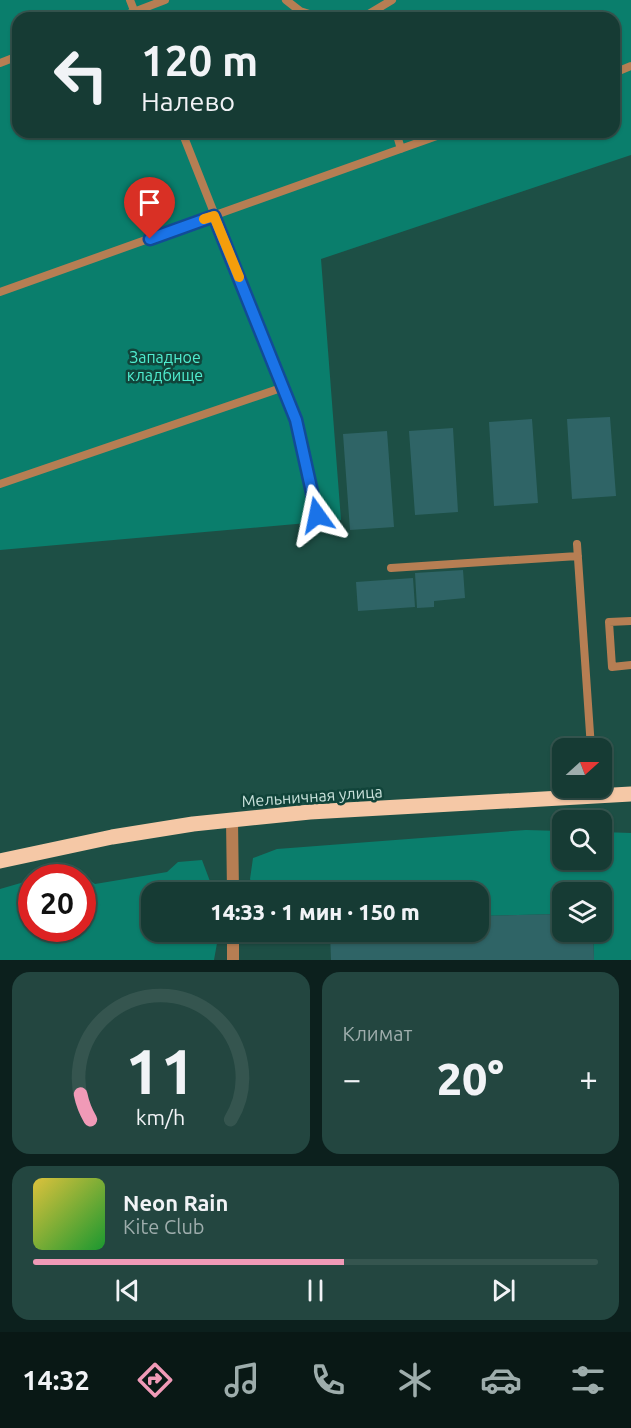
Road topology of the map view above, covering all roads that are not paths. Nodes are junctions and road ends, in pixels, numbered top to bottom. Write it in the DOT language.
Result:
graph roads {
  1 [pos="165,0"];
  2 [pos="286,0"];
  3 [pos="393,0"];
  4 [pos="142,12"];
  5 [pos="303,12"];
  6 [pos="372,12"];
  7 [pos="184,138"];
  8 [pos="398,138"];
  9 [pos="431,138"];
  10 [pos="401,149"];
  11 [pos="214,216"];
  12 [pos="0,292"];
  13 [pos="284,387"];
  14 [pos="0,484"];
  15 [pos="317,515"];
  16 [pos="577,544"];
  17 [pos="578,556"];
  18 [pos="391,568"];
  19 [pos="631,621"];
  20 [pos="631,665"];
  21 [pos="590,738"];
  22 [pos="612,793"];
  23 [pos="631,794"];
  24 [pos="552,795"];
  25 [pos="232,820"];
  26 [pos="0,861"];
  27 [pos="233,882"];
  28 [pos="233,942"];
  29 [pos="233,960"];
  1 -- 4 [label="lane"];
  2 -- 5 [label="lane"];
  3 -- 6 [label="lane"];
  7 -- 11 [label="lane"];
  8 -- 10 [label="lane"];
  9 -- 10 [label="lane"];
  10 -- 11 [label="lane"];
  11 -- 12 [label="lane"];
  11 -- 13 [label="lane"];
  13 -- 14 [label="lane"];
  13 -- 15 [label="lane"];
  16 -- 17 [label="lane"];
  17 -- 18 [label="lane"];
  17 -- 21 [label="lane"];
  19 -- 20 [label="lane"];
  22 -- 23 [label="main road, Мельничная улица"];
  24 -- 25 [label="main road, Мельничная улица"];
  25 -- 26 [label="main road, Мельничная улица"];
  25 -- 27 [label="street"];
  28 -- 29 [label="street"];
}
